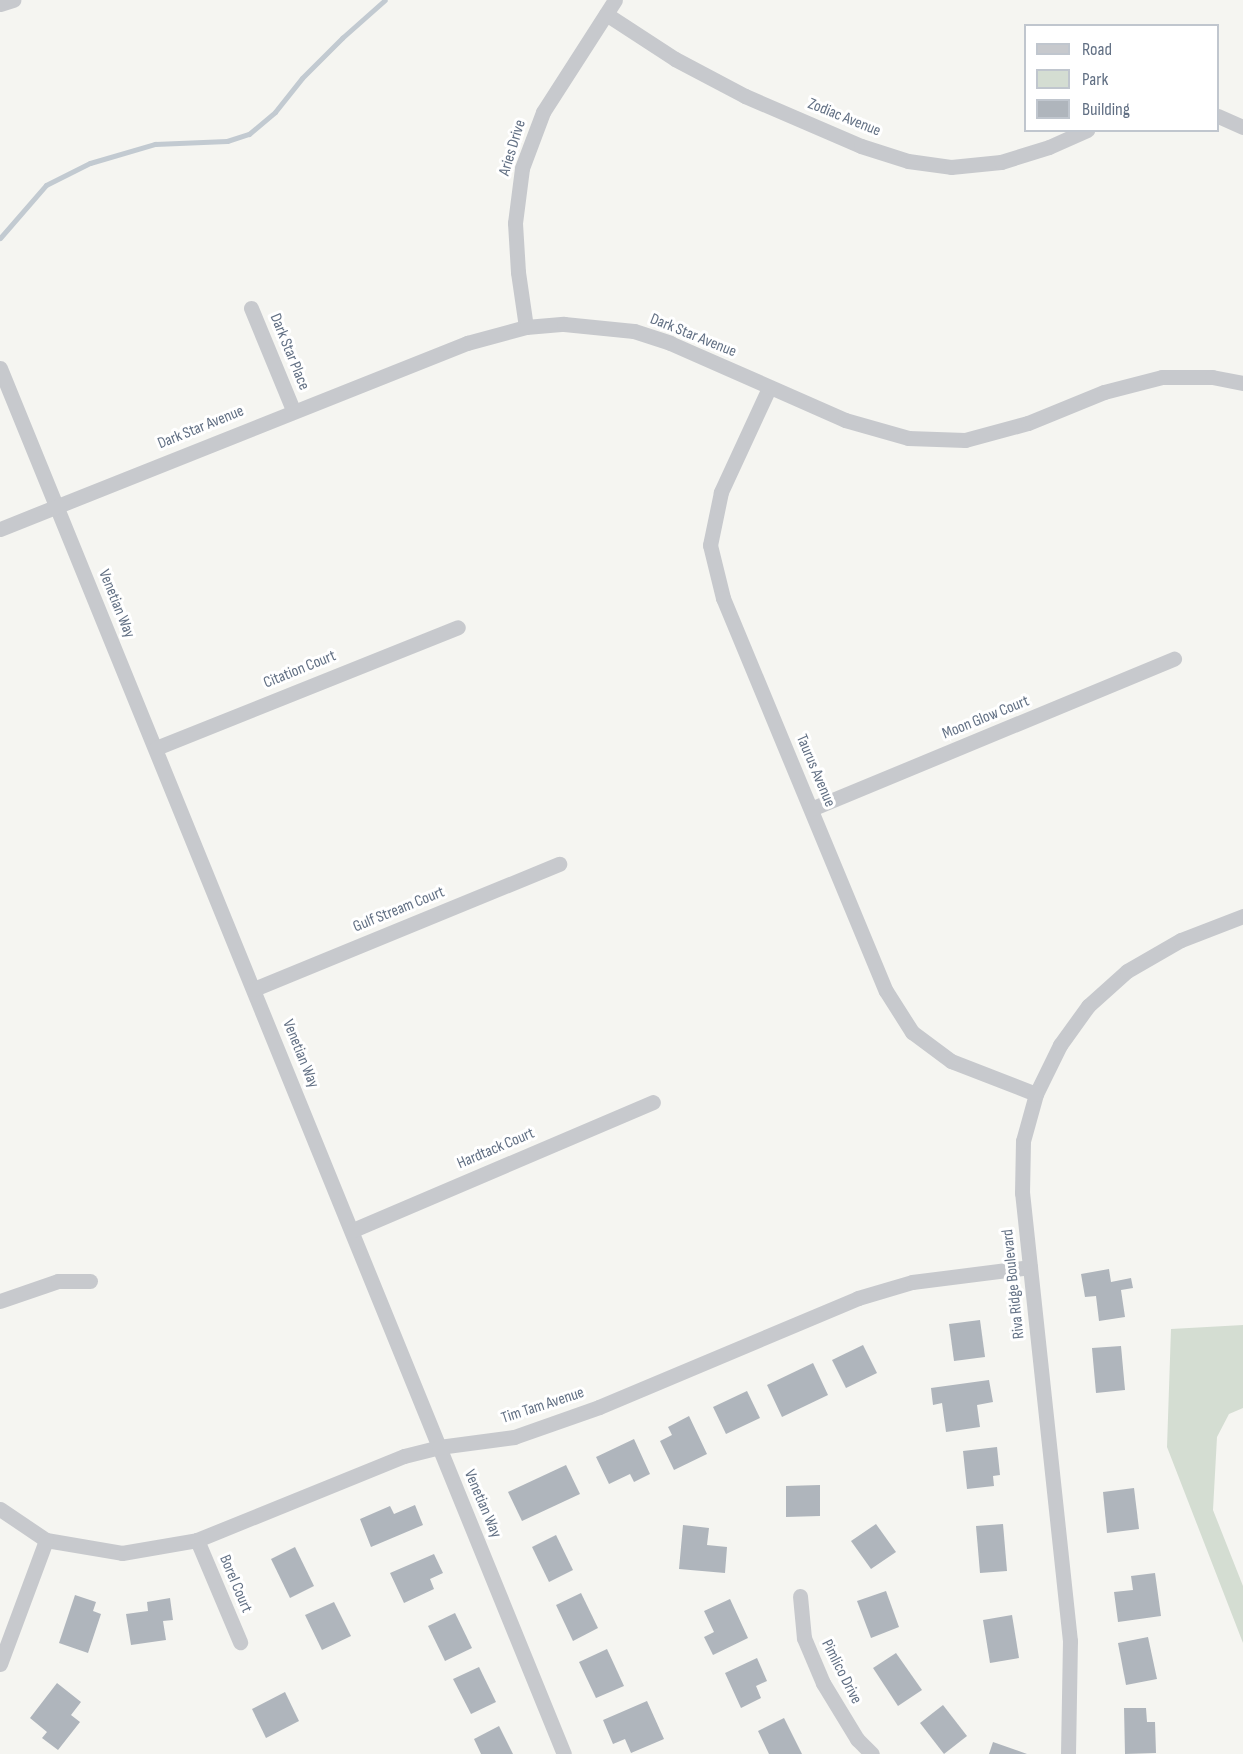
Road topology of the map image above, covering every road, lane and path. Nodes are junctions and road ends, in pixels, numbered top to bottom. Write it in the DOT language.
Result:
graph roads {
  1 [pos="13,0"];
  2 [pos="615,0"];
  3 [pos="0,4"];
  4 [pos="606,14"];
  5 [pos="1219,116"];
  6 [pos="1241,121"];
  7 [pos="1083,132"];
  8 [pos="251,308"];
  9 [pos="526,327"];
  10 [pos="0,368"];
  11 [pos="1243,383"];
  12 [pos="769,387"];
  13 [pos="293,410"];
  14 [pos="56,506"];
  15 [pos="0,529"];
  16 [pos="458,627"];
  17 [pos="1174,659"];
  18 [pos="156,748"];
  19 [pos="811,809"];
  20 [pos="559,864"];
  21 [pos="1243,916"];
  22 [pos="254,989"];
  23 [pos="1036,1094"];
  24 [pos="653,1102"];
  25 [pos="353,1230"];
  26 [pos="1030,1267"];
  27 [pos="90,1281"];
  28 [pos="0,1301"];
  29 [pos="439,1447"];
  30 [pos="0,1509"];
  31 [pos="46,1540"];
  32 [pos="197,1540"];
  33 [pos="800,1596"];
  34 [pos="240,1642"];
  35 [pos="0,1665"];
  36 [pos="564,1754"];
  37 [pos="872,1754"];
  38 [pos="1068,1754"];
  1 -- 3 [label="street"];
  2 -- 4 [label="street, Aries Drive"];
  4 -- 7 [label="street, Zodiac Avenue"];
  4 -- 9 [label="street, Aries Drive"];
  5 -- 6 [label="street"];
  8 -- 13 [label="street, Dark Star Place"];
  9 -- 12 [label="street, Dark Star Avenue"];
  9 -- 13 [label="street, Dark Star Avenue"];
  10 -- 14 [label="street, Venetian Way"];
  11 -- 12 [label="street, Dark Star Avenue"];
  12 -- 19 [label="street, Taurus Avenue"];
  13 -- 14 [label="street, Dark Star Avenue"];
  14 -- 15 [label="street, Dark Star Avenue"];
  14 -- 18 [label="street, Venetian Way"];
  16 -- 18 [label="street, Citation Court"];
  17 -- 19 [label="street, Moon Glow Court"];
  18 -- 22 [label="street, Venetian Way"];
  19 -- 23 [label="street, Taurus Avenue"];
  20 -- 22 [label="street, Gulf Stream Court"];
  21 -- 23 [label="street, Riva Ridge Boulevard"];
  22 -- 25 [label="street, Venetian Way"];
  23 -- 26 [label="street, Riva Ridge Boulevard"];
  24 -- 25 [label="street, Hardtack Court"];
  25 -- 29 [label="street, Venetian Way"];
  26 -- 29 [label="street, Tim Tam Avenue"];
  26 -- 38 [label="street, Riva Ridge Boulevard"];
  27 -- 28 [label="street"];
  29 -- 32 [label="street, Tim Tam Avenue"];
  29 -- 36 [label="street, Venetian Way"];
  30 -- 31 [label="street, Tim Tam Avenue"];
  31 -- 32 [label="street, Tim Tam Avenue"];
  31 -- 35 [label="street"];
  32 -- 34 [label="street, Borel Court"];
  33 -- 37 [label="street, Pimlico Drive"];
}
